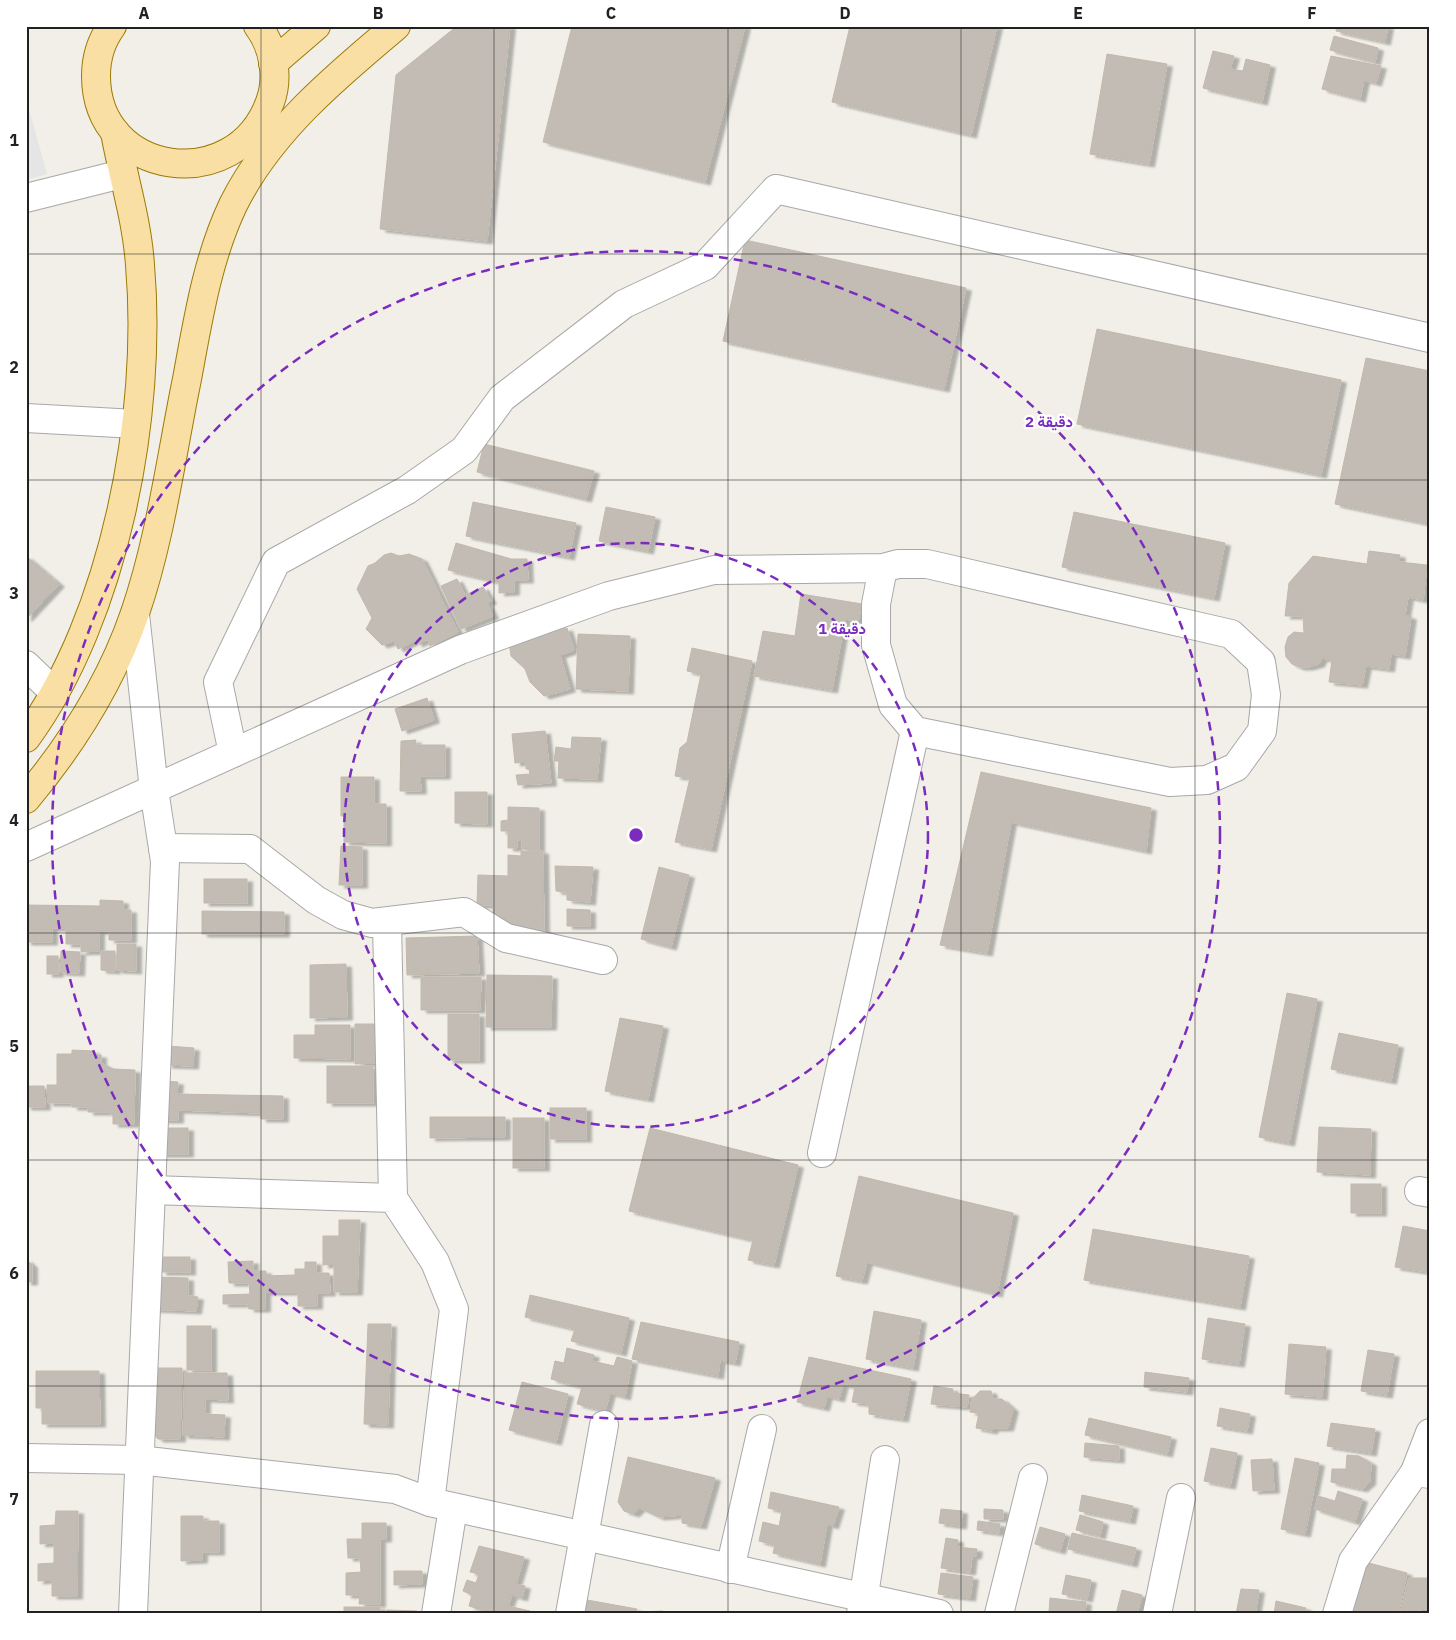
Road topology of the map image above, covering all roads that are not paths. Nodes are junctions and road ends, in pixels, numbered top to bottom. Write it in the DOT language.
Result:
graph roads {
  1 [pos="112,26"];
  2 [pos="258,26"];
  3 [pos="316,26"];
  4 [pos="396,26"];
  5 [pos="273,63"];
  6 [pos="115,132"];
  7 [pos="122,174"];
  8 [pos="26,198"];
  9 [pos="1430,338"];
  10 [pos="36,418"];
  11 [pos="136,424"];
  12 [pos="26,440"];
  13 [pos="883,568"];
  14 [pos="134,614"];
  15 [pos="26,665"];
  16 [pos="54,692"];
  17 [pos="915,731"];
  18 [pos="26,738"];
  19 [pos="233,754"];
  20 [pos="154,790"];
  21 [pos="26,799"];
  22 [pos="26,847"];
  23 [pos="163,848"];
  24 [pos="387,923"];
  25 [pos="603,960"];
  26 [pos="822,1153"];
  27 [pos="152,1190"];
  28 [pos="393,1198"];
  29 [pos="604,1424"];
  30 [pos="762,1429"];
  31 [pos="1430,1433"];
  32 [pos="26,1458"];
  33 [pos="139,1460"];
  34 [pos="885,1460"];
  35 [pos="1423,1473"];
  36 [pos="1033,1478"];
  37 [pos="1181,1498"];
  38 [pos="442,1505"];
  39 [pos="584,1536"];
  40 [pos="730,1569"];
  41 [pos="862,1606"];
  42 [pos="133,1614"];
  43 [pos="436,1614"];
  44 [pos="570,1614"];
  45 [pos="939,1614"];
  46 [pos="999,1614"];
  47 [pos="1157,1614"];
  48 [pos="1337,1614"];
  1 -- 6 [label="main road"];
  2 -- 5 [label="main road"];
  3 -- 5 [label="main road"];
  4 -- 14 [label="main road"];
  5 -- 6 [label="main road"];
  6 -- 7 [label="main road"];
  7 -- 8 [label="street"];
  7 -- 11 [label="main road"];
  9 -- 19 [label="street"];
  10 -- 11 [label="street"];
  10 -- 12 [label="street"];
  11 -- 16 [label="main road"];
  13 -- 17 [label="street"];
  13 -- 17 [label="street"];
  13 -- 19 [label="street"];
  14 -- 20 [label="street"];
  14 -- 21 [label="main road"];
  15 -- 16 [label="street"];
  16 -- 18 [label="main road"];
  17 -- 26 [label="street"];
  19 -- 20 [label="street"];
  20 -- 22 [label="street"];
  20 -- 23 [label="street"];
  23 -- 24 [label="street"];
  23 -- 27 [label="street"];
  24 -- 25 [label="street"];
  24 -- 28 [label="street"];
  27 -- 28 [label="street"];
  27 -- 33 [label="street"];
  28 -- 38 [label="street"];
  29 -- 39 [label="street"];
  30 -- 40 [label="street"];
  31 -- 35 [label="street"];
  32 -- 33 [label="street"];
  33 -- 38 [label="street"];
  33 -- 42 [label="street"];
  34 -- 41 [label="street"];
  35 -- 48 [label="street"];
  36 -- 46 [label="street"];
  37 -- 47 [label="street"];
  38 -- 39 [label="street"];
  38 -- 43 [label="street"];
  39 -- 40 [label="street"];
  39 -- 44 [label="street"];
  40 -- 41 [label="street"];
  41 -- 45 [label="street"];
}
